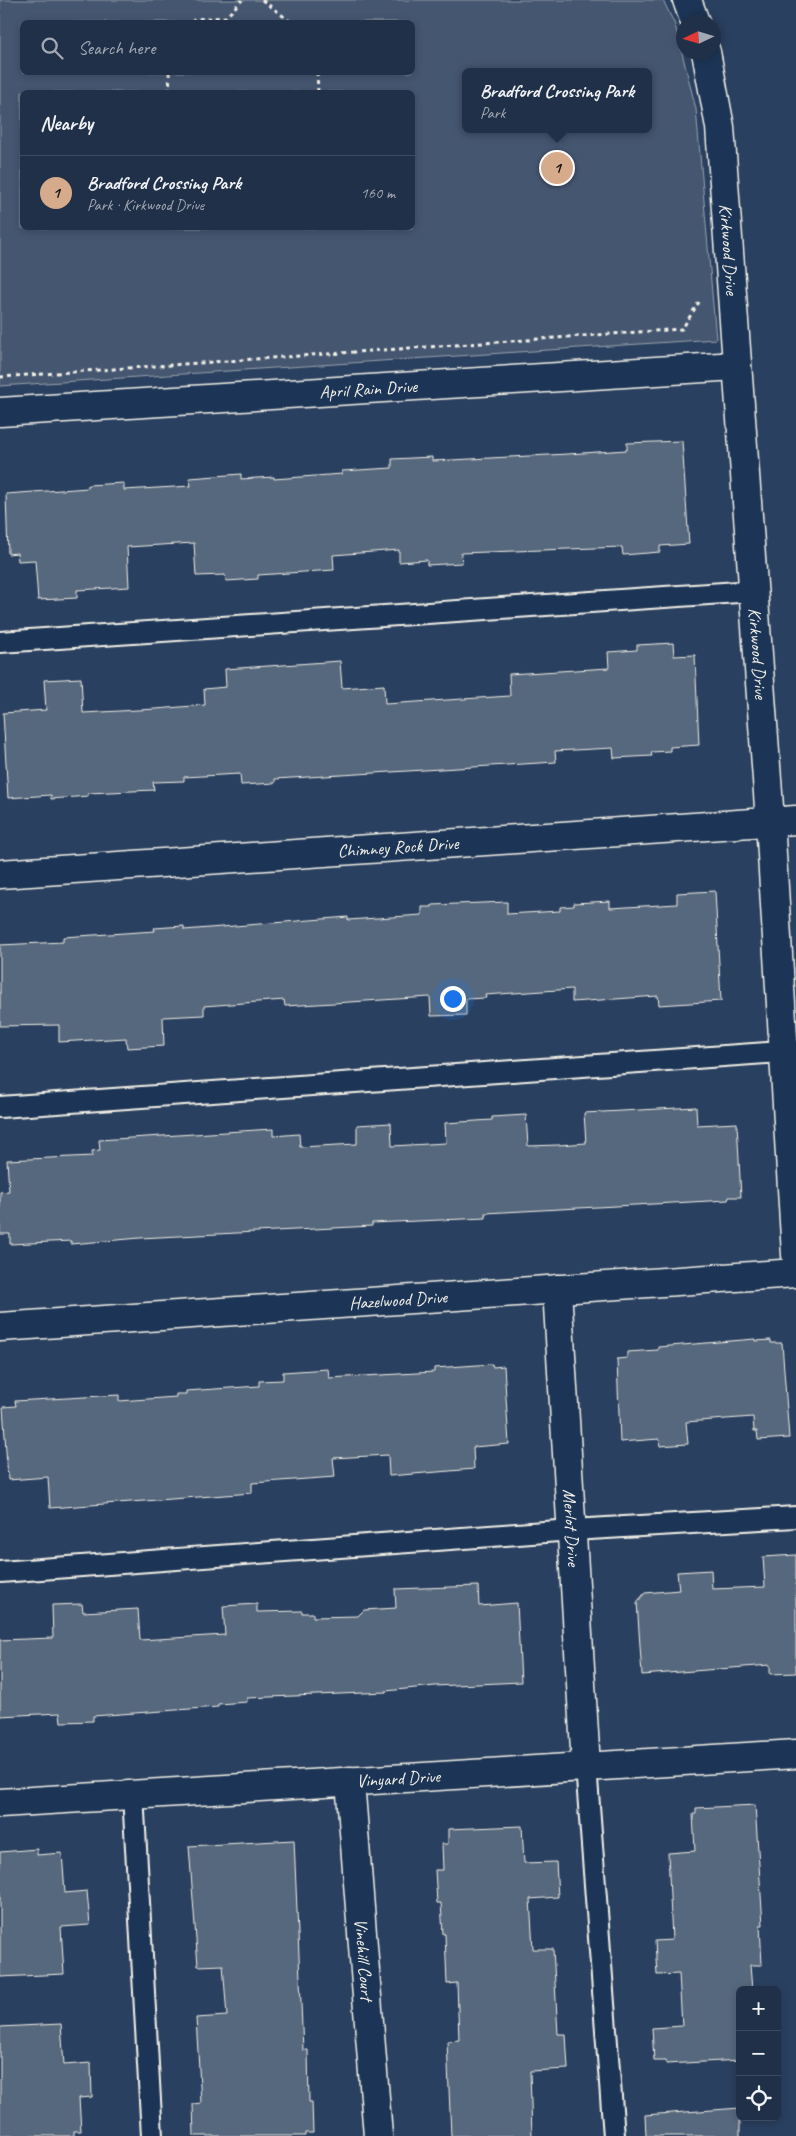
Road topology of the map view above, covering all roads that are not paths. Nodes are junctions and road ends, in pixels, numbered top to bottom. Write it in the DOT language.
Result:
graph roads {
  1 [pos="687,0"];
  2 [pos="692,15"];
  3 [pos="707,60"];
  4 [pos="736,366"];
  5 [pos="0,412"];
  6 [pos="753,591"];
  7 [pos="0,642"];
  8 [pos="783,820"];
  9 [pos="0,874"];
  10 [pos="790,1051"];
  11 [pos="0,1107"];
  12 [pos="796,1255"];
  13 [pos="796,1273"];
  14 [pos="557,1289"];
  15 [pos="0,1327"];
  16 [pos="796,1517"];
  17 [pos="572,1530"];
  18 [pos="0,1572"];
  19 [pos="796,1754"];
  20 [pos="586,1766"];
  21 [pos="350,1781"];
  22 [pos="133,1794"];
  23 [pos="0,1803"];
  24 [pos="152,2136"];
  25 [pos="378,2136"];
  26 [pos="614,2136"];
  1 -- 2 [label="street"];
  3 -- 4 [label="street, Kirkwood Drive"];
  4 -- 5 [label="street, April Rain Drive"];
  4 -- 6 [label="street, Kirkwood Drive"];
  6 -- 7 [label="lane"];
  6 -- 8 [label="street, Kirkwood Drive"];
  8 -- 9 [label="street, Chimney Rock Drive"];
  8 -- 10 [label="street, Kirkwood Drive"];
  10 -- 11 [label="lane"];
  10 -- 12 [label="street, Kirkwood Drive"];
  13 -- 14 [label="street, Hazelwood Drive"];
  14 -- 15 [label="street, Hazelwood Drive"];
  14 -- 17 [label="street, Merlot Drive"];
  16 -- 17 [label="lane"];
  17 -- 18 [label="lane"];
  17 -- 20 [label="street, Merlot Drive"];
  19 -- 20 [label="street, Vinyard Drive"];
  20 -- 21 [label="street, Vinyard Drive"];
  20 -- 26 [label="lane"];
  21 -- 22 [label="street, Vinyard Drive"];
  21 -- 25 [label="street, Vinehill Court"];
  22 -- 23 [label="street, Vinyard Drive"];
  22 -- 24 [label="lane"];
}
